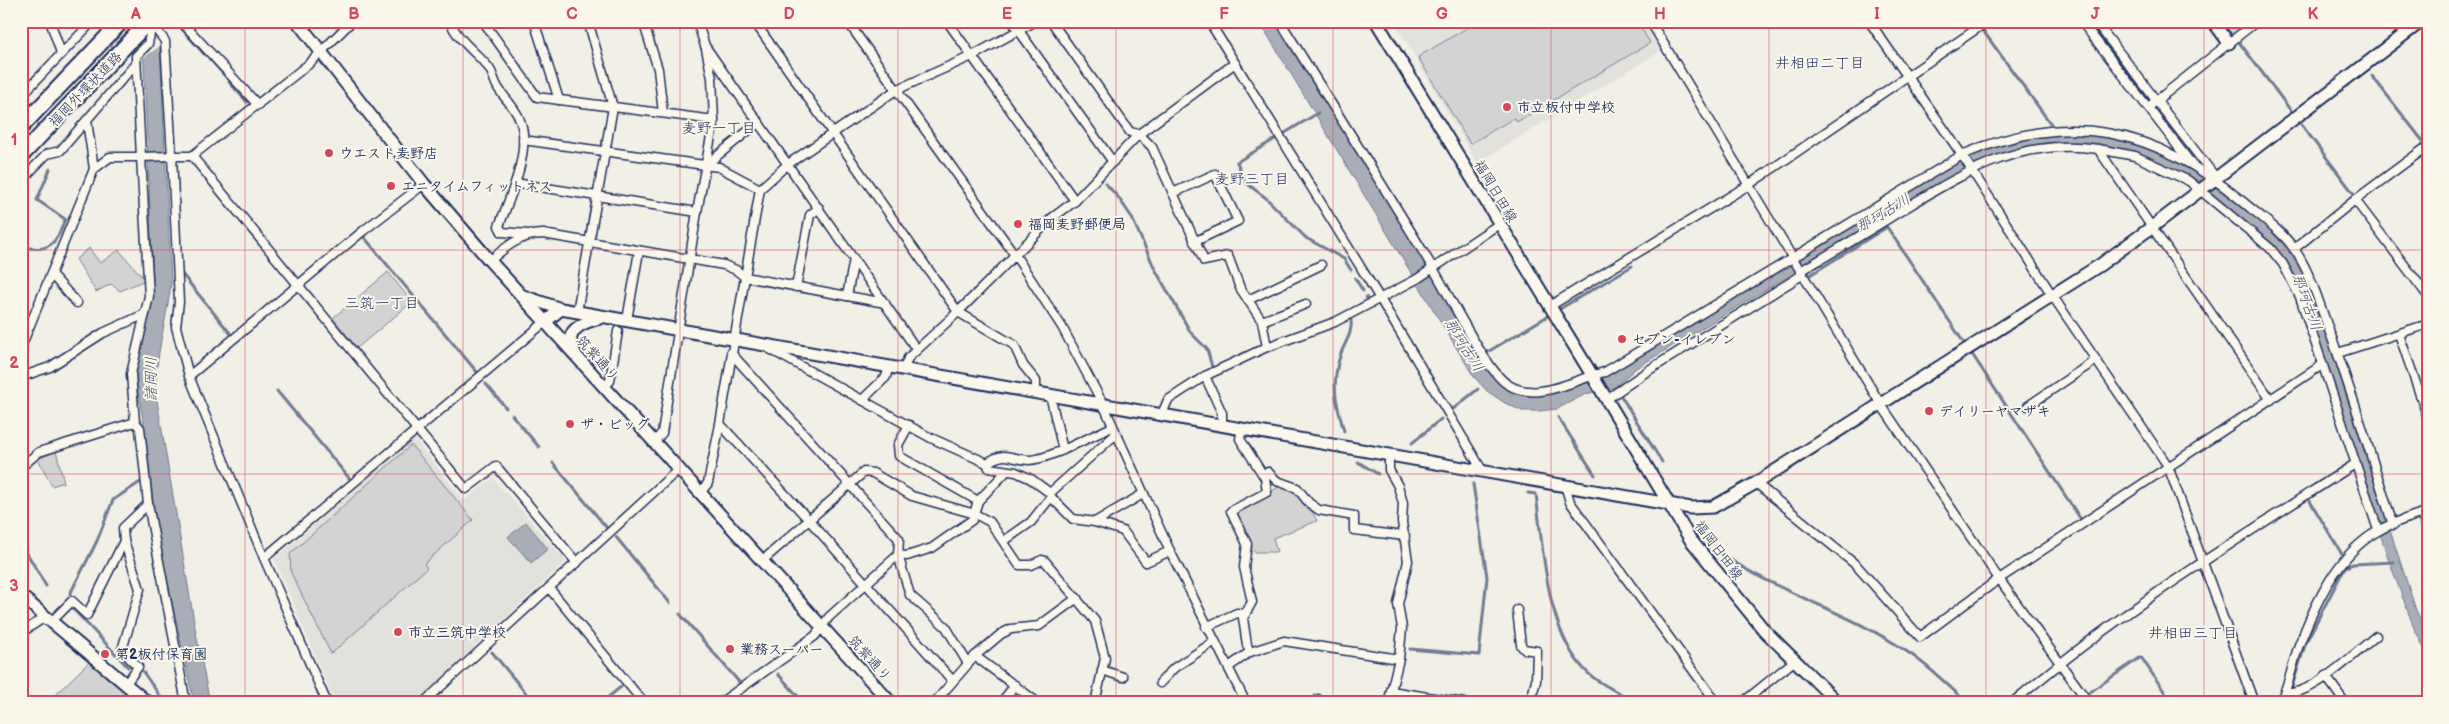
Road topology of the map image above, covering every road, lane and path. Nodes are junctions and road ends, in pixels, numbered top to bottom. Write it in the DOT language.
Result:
graph roads {
  1 [pos="50,21"];
  2 [pos="93,21"];
  3 [pos="121,21"];
  4 [pos="180,21"];
  5 [pos="297,21"];
  6 [pos="352,21"];
  7 [pos="450,21"];
  8 [pos="484,21"];
  9 [pos="534,21"];
  10 [pos="588,21"];
  11 [pos="643,21"];
  12 [pos="697,21"];
  13 [pos="754,21"];
  14 [pos="847,21"];
  15 [pos="947,21"];
  16 [pos="1012,21"];
  17 [pos="1036,21"];
  18 [pos="1051,21"];
  19 [pos="1209,21"];
  20 [pos="1280,21"];
  21 [pos="1376,21"];
  22 [pos="1650,21"];
  23 [pos="1869,21"];
  24 [pos="1988,21"];
  25 [pos="2081,21"];
  26 [pos="2095,21"];
  27 [pos="2213,21"];
  28 [pos="2258,21"];
  29 [pos="2422,21"];
  30 [pos="150,22"];
  31 [pos="1019,31"];
  32 [pos="2229,43"];
  33 [pos="705,46"];
  34 [pos="62,53"];
  35 [pos="321,53"];
  36 [pos="972,56"];
  37 [pos="136,63"];
  38 [pos="1236,63"];
  39 [pos="1907,77"];
  40 [pos="896,90"];
  41 [pos="21,96"];
  42 [pos="559,100"];
  43 [pos="2154,102"];
  44 [pos="258,105"];
  45 [pos="613,108"];
  46 [pos="2148,108"];
  47 [pos="663,113"];
  48 [pos="714,120"];
  49 [pos="87,122"];
  50 [pos="759,122"];
  51 [pos="21,127"];
  52 [pos="832,132"];
  53 [pos="1139,134"];
  54 [pos="523,140"];
  55 [pos="34,143"];
  56 [pos="2098,149"];
  57 [pos="21,151"];
  58 [pos="2426,151"];
  59 [pos="606,152"];
  60 [pos="47,154"];
  61 [pos="1962,155"];
  62 [pos="21,156"];
  63 [pos="172,156"];
  64 [pos="192,156"];
  65 [pos="141,157"];
  66 [pos="1113,162"];
  67 [pos="2191,163"];
  68 [pos="788,164"];
  69 [pos="706,165"];
  70 [pos="94,169"];
  71 [pos="1970,170"];
  72 [pos="2216,179"];
  73 [pos="21,181"];
  74 [pos="515,183"];
  75 [pos="424,184"];
  76 [pos="1748,186"];
  77 [pos="760,189"];
  78 [pos="2198,191"];
  79 [pos="1173,193"];
  80 [pos="599,196"];
  81 [pos="2354,200"];
  82 [pos="1075,201"];
  83 [pos="819,208"];
  84 [pos="697,212"];
  85 [pos="1499,224"];
  86 [pos="2152,227"];
  87 [pos="531,234"];
  88 [pos="590,242"];
  89 [pos="1194,242"];
  90 [pos="2294,249"];
  91 [pos="639,251"];
  92 [pos="1015,255"];
  93 [pos="1792,258"];
  94 [pos="690,259"];
  95 [pos="854,259"];
  96 [pos="490,262"];
  97 [pos="1321,265"];
  98 [pos="1433,268"];
  99 [pos="50,274"];
  100 [pos="1802,275"];
  101 [pos="745,277"];
  102 [pos="298,286"];
  103 [pos="796,287"];
  104 [pos="2052,295"];
  105 [pos="522,296"];
  106 [pos="847,296"];
  107 [pos="2428,296"];
  108 [pos="1379,297"];
  109 [pos="1248,300"];
  110 [pos="76,303"];
  111 [pos="885,304"];
  112 [pos="1306,304"];
  113 [pos="1550,306"];
  114 [pos="560,309"];
  115 [pos="577,312"];
  116 [pos="958,312"];
  117 [pos="145,314"];
  118 [pos="607,317"];
  119 [pos="627,320"];
  120 [pos="1262,321"];
  121 [pos="545,322"];
  122 [pos="2428,324"];
  123 [pos="678,329"];
  124 [pos="618,330"];
  125 [pos="2399,334"];
  126 [pos="733,339"];
  127 [pos="758,343"];
  128 [pos="21,347"];
  129 [pos="1267,347"];
  130 [pos="917,350"];
  131 [pos="731,353"];
  132 [pos="2338,353"];
  133 [pos="578,356"];
  134 [pos="2096,360"];
  135 [pos="2322,365"];
  136 [pos="889,366"];
  137 [pos="904,369"];
  138 [pos="1592,375"];
  139 [pos="189,376"];
  140 [pos="1205,376"];
  141 [pos="21,377"];
  142 [pos="604,387"];
  143 [pos="1036,392"];
  144 [pos="1050,395"];
  145 [pos="1606,398"];
  146 [pos="862,400"];
  147 [pos="2271,400"];
  148 [pos="1880,403"];
  149 [pos="1103,404"];
  150 [pos="2028,406"];
  151 [pos="1162,414"];
  152 [pos="2428,418"];
  153 [pos="135,422"];
  154 [pos="720,424"];
  155 [pos="1222,424"];
  156 [pos="909,425"];
  157 [pos="1242,428"];
  158 [pos="416,430"];
  159 [pos="1114,430"];
  160 [pos="655,441"];
  161 [pos="1064,450"];
  162 [pos="1389,454"];
  163 [pos="987,463"];
  164 [pos="2355,464"];
  165 [pos="2168,466"];
  166 [pos="21,467"];
  167 [pos="680,468"];
  168 [pos="1482,470"];
  169 [pos="1006,472"];
  170 [pos="1263,475"];
  171 [pos="1756,483"];
  172 [pos="850,485"];
  173 [pos="1565,485"];
  174 [pos="701,492"];
  175 [pos="1143,494"];
  176 [pos="1050,495"];
  177 [pos="978,501"];
  178 [pos="1668,503"];
  179 [pos="148,504"];
  180 [pos="2424,512"];
  181 [pos="974,514"];
  182 [pos="809,520"];
  183 [pos="1095,522"];
  184 [pos="2393,525"];
  185 [pos="2428,529"];
  186 [pos="2378,530"];
  187 [pos="1405,536"];
  188 [pos="124,541"];
  189 [pos="1004,541"];
  190 [pos="1170,552"];
  191 [pos="898,555"];
  192 [pos="264,558"];
  193 [pos="762,560"];
  194 [pos="2202,562"];
  195 [pos="576,563"];
  196 [pos="1999,578"];
  197 [pos="865,582"];
  198 [pos="549,588"];
  199 [pos="21,596"];
  200 [pos="1077,598"];
  201 [pos="1517,610"];
  202 [pos="1245,614"];
  203 [pos="51,622"];
  204 [pos="822,627"];
  205 [pos="1206,627"];
  206 [pos="21,633"];
  207 [pos="2376,636"];
  208 [pos="1215,641"];
  209 [pos="1250,652"];
  210 [pos="974,656"];
  211 [pos="1399,659"];
  212 [pos="1794,661"];
  213 [pos="2060,661"];
  214 [pos="967,662"];
  215 [pos="1230,666"];
  216 [pos="1102,670"];
  217 [pos="2326,676"];
  218 [pos="1123,677"];
  219 [pos="952,680"];
  220 [pos="1160,683"];
  221 [pos="125,685"];
  222 [pos="1015,685"];
  223 [pos="1391,691"];
  224 [pos="2285,693"];
  225 [pos="426,702"];
  226 [pos="148,703"];
  227 [pos="186,703"];
  228 [pos="327,703"];
  229 [pos="644,703"];
  230 [pos="720,703"];
  231 [pos="891,703"];
  232 [pos="934,703"];
  233 [pos="1001,703"];
  234 [pos="1038,703"];
  235 [pos="1095,703"];
  236 [pos="1246,703"];
  237 [pos="1388,703"];
  238 [pos="1464,703"];
  239 [pos="1530,703"];
  240 [pos="1717,703"];
  241 [pos="1742,703"];
  242 [pos="1838,703"];
  243 [pos="2012,703"];
  244 [pos="2090,703"];
  245 [pos="2254,703"];
  246 [pos="2279,703"];
  247 [pos="2345,703"];
  1 -- 34 [label="street"];
  2 -- 34 [label="street"];
  3 -- 51 [label="highway, bridge"];
  4 -- 44 [label="street"];
  5 -- 35 [label="street, 筑紫通り"];
  6 -- 35 [label="street"];
  7 -- 54 [label="street"];
  8 -- 42 [label="street"];
  9 -- 42 [label="street"];
  10 -- 45 [label="street"];
  11 -- 47 [label="street"];
  12 -- 33 [label="street"];
  13 -- 52 [label="street"];
  14 -- 40 [label="street"];
  15 -- 36 [label="street"];
  16 -- 31 [label="street"];
  17 -- 31 [label="street"];
  18 -- 53 [label="street"];
  19 -- 38 [label="street"];
  20 -- 98 [label="street"];
  21 -- 85 [label="street, 福岡日田線"];
  22 -- 76 [label="street"];
  23 -- 39 [label="street"];
  24 -- 39 [label="street"];
  25 -- 46 [label="street"];
  26 -- 43 [label="street"];
  27 -- 32 [label="street"];
  28 -- 32 [label="street"];
  29 -- 72 [label="street"];
  30 -- 37 [label="street"];
  30 -- 55 [label="highway, 福岡外環状道路"];
  30 -- 57 [label="highway"];
  30 -- 63 [label="street"];
  31 -- 36 [label="street"];
  31 -- 66 [label="street"];
  32 -- 43 [label="street"];
  33 -- 48 [label="street"];
  33 -- 50 [label="street"];
  34 -- 41 [label="street"];
  35 -- 44 [label="street"];
  35 -- 75 [label="street, 筑紫通り"];
  36 -- 40 [label="street"];
  36 -- 82 [label="street"];
  37 -- 49 [label="street"];
  37 -- 65 [label="street"];
  38 -- 53 [label="street"];
  38 -- 108 [label="street"];
  39 -- 61 [label="street"];
  39 -- 76 [label="street"];
  40 -- 52 [label="street"];
  40 -- 92 [label="street"];
  42 -- 45 [label="street"];
  43 -- 46 [label="street"];
  43 -- 72 [label="street"];
  44 -- 64 [label="street"];
  45 -- 47 [label="street"];
  45 -- 59 [label="street"];
  46 -- 67 [label="street"];
  47 -- 48 [label="street"];
  48 -- 69 [label="street"];
  49 -- 60 [label="street"];
  49 -- 70 [label="street"];
  50 -- 68 [label="street"];
  50 -- 69 [label="street"];
  52 -- 68 [label="street"];
  52 -- 116 [label="street"];
  53 -- 66 [label="street"];
  53 -- 79 [label="street"];
  54 -- 59 [label="street"];
  54 -- 74 [label="street"];
  55 -- 60 [label="street"];
  55 -- 62 [label="highway, 福岡外環状道路"];
  56 -- 71 [label="street"];
  56 -- 78 [label="street"];
  56 -- 86 [label="street"];
  58 -- 81 [label="street"];
  59 -- 69 [label="street"];
  59 -- 80 [label="street"];
  60 -- 73 [label="street"];
  61 -- 67 [label="street"];
  61 -- 71 [label="street"];
  61 -- 93 [label="street"];
  63 -- 64 [label="street"];
  63 -- 65 [label="street"];
  63 -- 139 [label="street"];
  64 -- 102 [label="street"];
  65 -- 70 [label="street"];
  65 -- 117 [label="street"];
  66 -- 82 [label="street"];
  67 -- 72 [label="street"];
  68 -- 77 [label="street"];
  68 -- 83 [label="street"];
  69 -- 77 [label="street"];
  69 -- 84 [label="street"];
  70 -- 99 [label="street"];
  71 -- 100 [label="street"];
  71 -- 104 [label="street"];
  72 -- 78 [label="street"];
  72 -- 90 [label="street"];
  74 -- 80 [label="street"];
  74 -- 87 [label="street"];
  75 -- 96 [label="street, 筑紫通り"];
  75 -- 102 [label="street"];
  76 -- 93 [label="street"];
  76 -- 113 [label="street"];
  77 -- 101 [label="street"];
  78 -- 86 [label="street"];
  78 -- 135 [label="street"];
  79 -- 89 [label="street"];
  79 -- 89 [label="street"];
  80 -- 84 [label="street"];
  80 -- 88 [label="street"];
  81 -- 90 [label="street"];
  81 -- 107 [label="street"];
  82 -- 92 [label="street"];
  83 -- 95 [label="street"];
  83 -- 103 [label="street"];
  84 -- 94 [label="street"];
  85 -- 98 [label="street"];
  85 -- 113 [label="street, 福岡日田線"];
  86 -- 104 [label="street"];
  86 -- 147 [label="street"];
  87 -- 88 [label="street"];
  87 -- 96 [label="street"];
  88 -- 91 [label="street"];
  88 -- 115 [label="street"];
  89 -- 109 [label="street"];
  90 -- 132 [label="street"];
  91 -- 94 [label="street"];
  91 -- 119 [label="street"];
  92 -- 116 [label="street"];
  92 -- 149 [label="street"];
  93 -- 100 [label="street"];
  93 -- 138 [label="street"];
  94 -- 101 [label="street"];
  94 -- 123 [label="street"];
  95 -- 106 [label="street"];
  95 -- 111 [label="street"];
  96 -- 105 [label="street, 筑紫通り"];
  97 -- 109 [label="street"];
  98 -- 108 [label="street"];
  98 -- 138 [label="street"];
  99 -- 110 [label="street"];
  99 -- 128 [label="street"];
  100 -- 145 [label="street"];
  100 -- 148 [label="street"];
  101 -- 103 [label="street"];
  101 -- 126 [label="street"];
  102 -- 139 [label="street"];
  102 -- 158 [label="street"];
  103 -- 106 [label="street"];
  104 -- 134 [label="street"];
  104 -- 148 [label="street"];
  105 -- 114 [label="street"];
  105 -- 121 [label="street, 筑紫通り"];
  106 -- 111 [label="street"];
  108 -- 129 [label="street"];
  108 -- 168 [label="street"];
  109 -- 120 [label="street"];
  111 -- 130 [label="street"];
  112 -- 120 [label="street"];
  113 -- 138 [label="street, 福岡日田線"];
  114 -- 115 [label="street"];
  114 -- 121 [label="street"];
  115 -- 118 [label="street"];
  116 -- 130 [label="street"];
  116 -- 143 [label="street"];
  117 -- 141 [label="street"];
  117 -- 153 [label="street"];
  118 -- 119 [label="street"];
  118 -- 133 [label="street"];
  119 -- 123 [label="street"];
  120 -- 129 [label="street"];
  121 -- 133 [label="street, 筑紫通り"];
  121 -- 158 [label="street"];
  122 -- 125 [label="street"];
  123 -- 126 [label="street"];
  123 -- 160 [label="street"];
  124 -- 142 [label="street"];
  125 -- 132 [label="street"];
  125 -- 152 [label="street"];
  126 -- 127 [label="street"];
  126 -- 131 [label="street"];
  127 -- 136 [label="street"];
  127 -- 146 [label="street"];
  129 -- 140 [label="street"];
  130 -- 137 [label="street"];
  131 -- 154 [label="street"];
  131 -- 172 [label="street"];
  132 -- 184 [label="street"];
  133 -- 142 [label="street, 筑紫通り"];
  134 -- 150 [label="street"];
  134 -- 165 [label="street"];
  135 -- 147 [label="street"];
  135 -- 164 [label="street"];
  136 -- 137 [label="street"];
  136 -- 146 [label="street"];
  137 -- 143 [label="street"];
  138 -- 145 [label="street, 福岡日田線"];
  139 -- 192 [label="street"];
  140 -- 151 [label="street"];
  140 -- 155 [label="street"];
  142 -- 160 [label="street, 筑紫通り"];
  143 -- 144 [label="street"];
  144 -- 149 [label="street"];
  144 -- 161 [label="street"];
  145 -- 178 [label="street, 福岡日田線"];
  146 -- 156 [label="street"];
  147 -- 165 [label="street"];
  148 -- 171 [label="street"];
  148 -- 196 [label="street"];
  149 -- 151 [label="street"];
  149 -- 159 [label="street"];
  151 -- 155 [label="street"];
  153 -- 166 [label="street"];
  153 -- 179 [label="street"];
  154 -- 174 [label="street"];
  154 -- 182 [label="street"];
  155 -- 157 [label="street"];
  156 -- 163 [label="street"];
  156 -- 177 [label="street"];
  157 -- 162 [label="street"];
  157 -- 170 [label="street"];
  158 -- 192 [label="street"];
  158 -- 195 [label="street"];
  159 -- 161 [label="street"];
  159 -- 175 [label="street"];
  159 -- 176 [label="street"];
  160 -- 167 [label="street, 筑紫通り"];
  161 -- 163 [label="street"];
  162 -- 168 [label="street"];
  162 -- 187 [label="street"];
  163 -- 169 [label="street"];
  164 -- 186 [label="street"];
  164 -- 194 [label="street"];
  165 -- 194 [label="street"];
  165 -- 196 [label="street"];
  167 -- 174 [label="street, 筑紫通り"];
  167 -- 195 [label="street"];
  168 -- 173 [label="street"];
  169 -- 176 [label="street"];
  169 -- 177 [label="street"];
  170 -- 187 [label="street"];
  170 -- 202 [label="street"];
  171 -- 178 [label="street"];
  171 -- 196 [label="street"];
  172 -- 181 [label="street"];
  172 -- 182 [label="street"];
  172 -- 191 [label="street"];
  173 -- 178 [label="street"];
  173 -- 240 [label="street"];
  174 -- 193 [label="street, 筑紫通り"];
  175 -- 183 [label="street"];
  175 -- 190 [label="street"];
  176 -- 183 [label="street"];
  176 -- 189 [label="street"];
  177 -- 181 [label="street"];
  178 -- 212 [label="street, 福岡日田線"];
  179 -- 188 [label="street"];
  179 -- 227 [label="street"];
  180 -- 184 [label="street"];
  180 -- 185 [label="street"];
  181 -- 189 [label="street"];
  181 -- 191 [label="street"];
  182 -- 193 [label="street"];
  182 -- 197 [label="street"];
  183 -- 190 [label="street"];
  184 -- 186 [label="street"];
  186 -- 224 [label="street"];
  187 -- 211 [label="street"];
  188 -- 203 [label="street"];
  188 -- 221 [label="street"];
  189 -- 200 [label="street"];
  190 -- 205 [label="street"];
  191 -- 197 [label="street"];
  191 -- 214 [label="street"];
  192 -- 228 [label="street"];
  193 -- 204 [label="street, 筑紫通り"];
  194 -- 213 [label="street"];
  194 -- 245 [label="street"];
  195 -- 198 [label="street"];
  196 -- 213 [label="street"];
  197 -- 204 [label="street"];
  197 -- 219 [label="street"];
  198 -- 225 [label="street"];
  198 -- 229 [label="street"];
  199 -- 203 [label="street"];
  200 -- 210 [label="street"];
  200 -- 216 [label="street"];
  201 -- 239 [label="street"];
  202 -- 205 [label="street"];
  202 -- 209 [label="street"];
  203 -- 206 [label="street"];
  203 -- 221 [label="street"];
  204 -- 230 [label="street"];
  204 -- 231 [label="street, 筑紫通り"];
  205 -- 208 [label="street"];
  207 -- 217 [label="street"];
  208 -- 215 [label="street"];
  208 -- 220 [label="street"];
  209 -- 211 [label="street"];
  209 -- 215 [label="street"];
  210 -- 214 [label="street"];
  210 -- 222 [label="street"];
  211 -- 223 [label="street"];
  212 -- 241 [label="street"];
  212 -- 242 [label="street, 福岡日田線"];
  213 -- 243 [label="street"];
  213 -- 244 [label="street"];
  214 -- 219 [label="street"];
  215 -- 236 [label="street"];
  216 -- 218 [label="street"];
  216 -- 235 [label="street"];
  217 -- 224 [label="street"];
  217 -- 247 [label="street"];
  219 -- 232 [label="street"];
  221 -- 226 [label="street"];
  222 -- 233 [label="street"];
  222 -- 234 [label="street"];
  223 -- 237 [label="street"];
  223 -- 238 [label="street"];
  224 -- 246 [label="street"];
}
